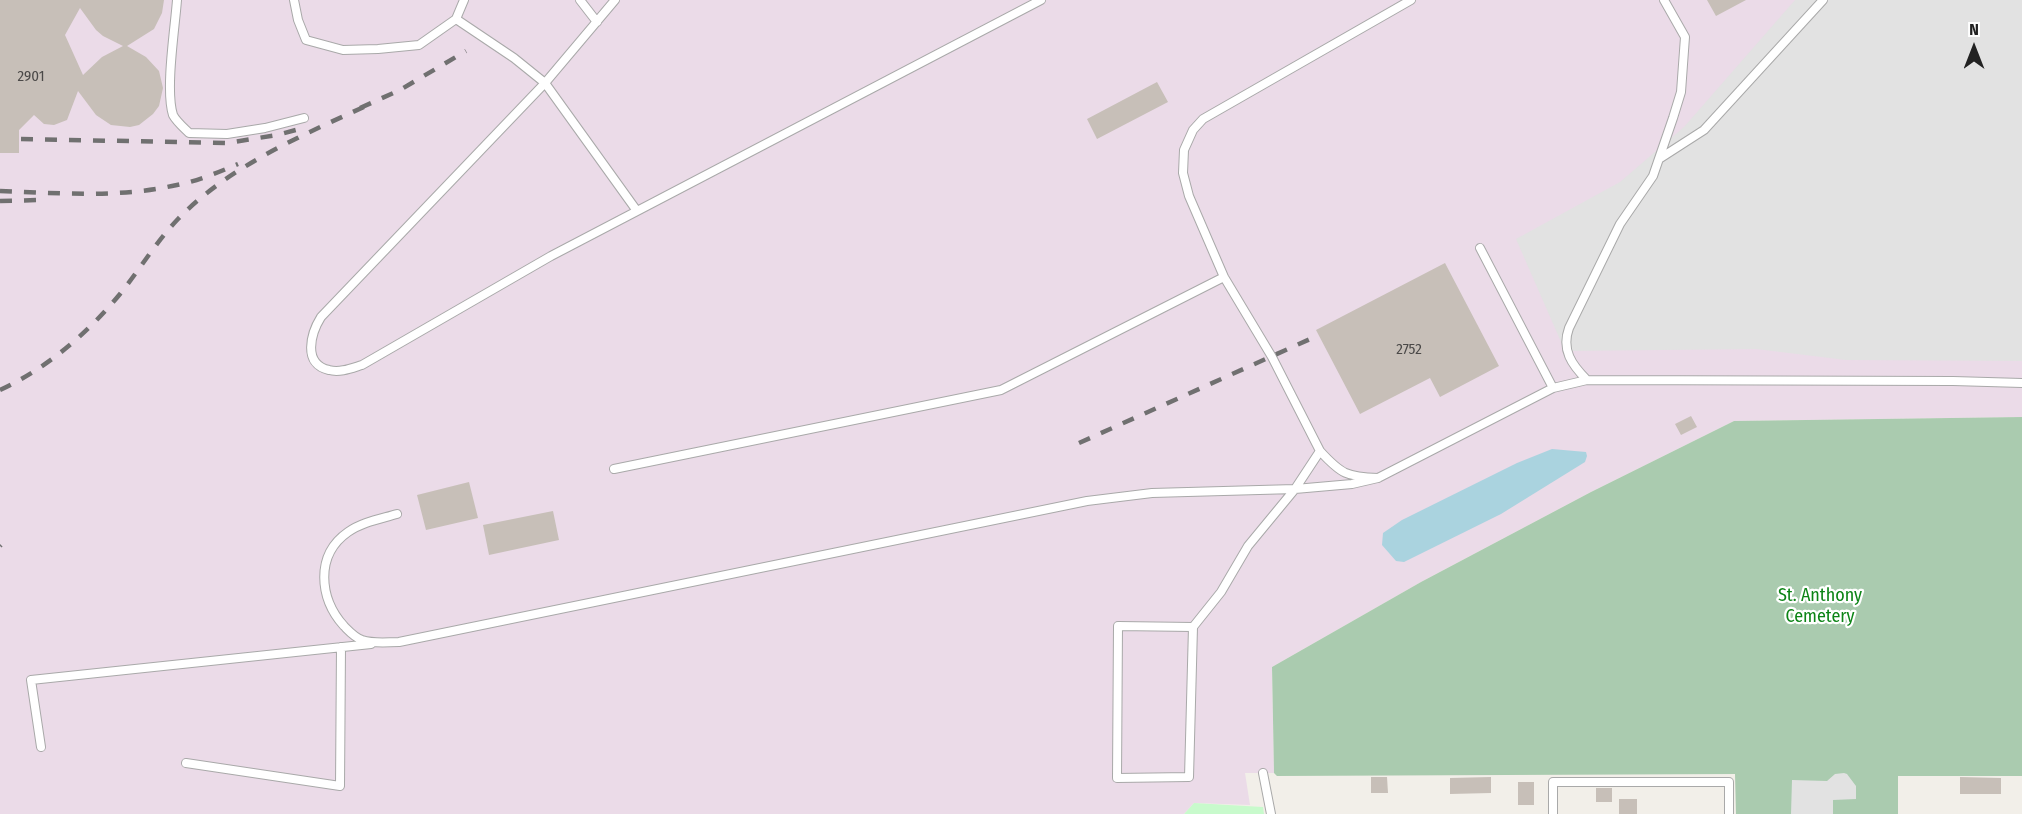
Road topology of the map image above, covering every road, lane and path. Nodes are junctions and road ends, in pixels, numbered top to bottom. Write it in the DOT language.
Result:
graph roads {
  1 [pos="177,0"];
  2 [pos="294,0"];
  3 [pos="464,0"];
  4 [pos="580,0"];
  5 [pos="615,0"];
  6 [pos="1041,0"];
  7 [pos="1411,0"];
  8 [pos="1665,0"];
  9 [pos="1823,0"];
  10 [pos="1031,2"];
  11 [pos="456,19"];
  12 [pos="597,22"];
  13 [pos="545,83"];
  14 [pos="304,118"];
  15 [pos="1659,159"];
  16 [pos="637,211"];
  17 [pos="1480,248"];
  18 [pos="1224,278"];
  19 [pos="1587,380"];
  20 [pos="2022,383"];
  21 [pos="1553,388"];
  22 [pos="1320,451"];
  23 [pos="614,469"];
  24 [pos="1378,478"];
  25 [pos="1295,489"];
  26 [pos="397,514"];
  27 [pos="1192,627"];
  28 [pos="378,643"];
  29 [pos="341,647"];
  30 [pos="41,747"];
  31 [pos="186,763"];
  32 [pos="1263,773"];
  33 [pos="1270,814"];
  34 [pos="1553,814"];
  35 [pos="1729,814"];
  1 -- 14 [label="lane"];
  2 -- 11 [label="lane"];
  3 -- 11 [label="lane"];
  4 -- 12 [label="lane"];
  5 -- 12 [label="lane"];
  6 -- 10 [label="lane"];
  7 -- 18 [label="lane"];
  8 -- 15 [label="lane"];
  9 -- 15 [label="lane"];
  10 -- 16 [label="lane"];
  11 -- 13 [label="lane"];
  12 -- 13 [label="lane"];
  13 -- 16 [label="lane"];
  13 -- 16 [label="lane"];
  15 -- 19 [label="lane"];
  17 -- 21 [label="lane"];
  18 -- 22 [label="lane"];
  18 -- 23 [label="lane"];
  19 -- 20 [label="lane"];
  19 -- 21 [label="lane"];
  21 -- 24 [label="lane"];
  22 -- 24 [label="lane"];
  22 -- 25 [label="lane"];
  24 -- 25 [label="lane"];
  25 -- 27 [label="lane"];
  25 -- 28 [label="lane"];
  26 -- 28 [label="lane"];
  27 -- 27 [label="lane"];
  28 -- 29 [label="lane"];
  29 -- 30 [label="lane"];
  29 -- 31 [label="lane"];
  32 -- 33 [label="lane"];
  34 -- 35 [label="lane"];
}
